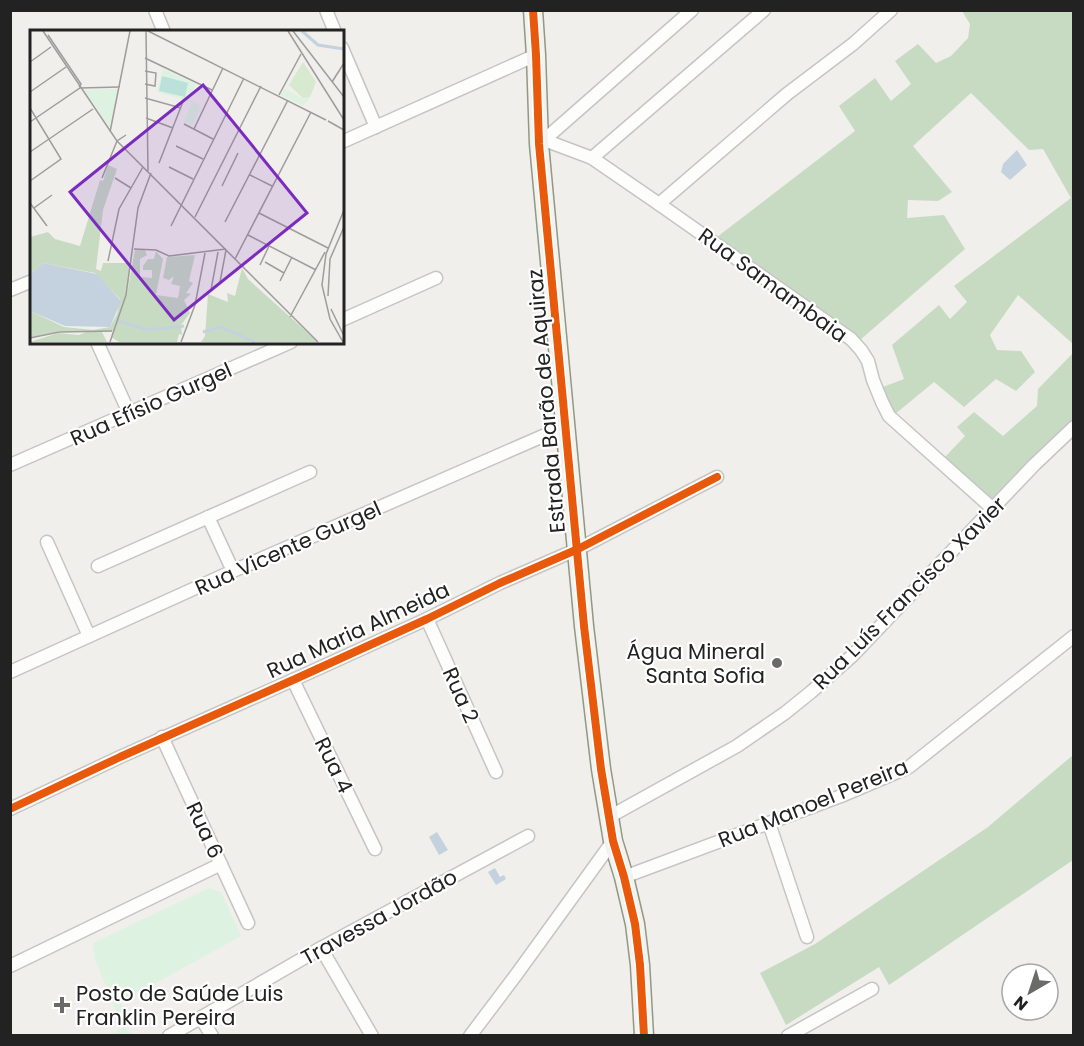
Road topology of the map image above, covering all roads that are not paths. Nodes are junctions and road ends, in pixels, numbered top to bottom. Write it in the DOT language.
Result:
graph roads {
  1 [pos="155,10"];
  2 [pos="326,10"];
  3 [pos="533,10"];
  4 [pos="692,10"];
  5 [pos="764,10"];
  6 [pos="891,10"];
  7 [pos="163,30"];
  8 [pos="334,30"];
  9 [pos="344,53"];
  10 [pos="536,55"];
  11 [pos="376,127"];
  12 [pos="344,141"];
  13 [pos="542,142"];
  14 [pos="592,158"];
  15 [pos="660,204"];
  16 [pos="436,278"];
  17 [pos="30,282"];
  18 [pos="10,291"];
  19 [pos="344,319"];
  20 [pos="98,344"];
  21 [pos="286,344"];
  22 [pos="129,413"];
  23 [pos="566,426"];
  24 [pos="1074,428"];
  25 [pos="10,465"];
  26 [pos="310,472"];
  27 [pos="717,477"];
  28 [pos="992,508"];
  29 [pos="208,517"];
  30 [pos="46,542"];
  31 [pos="578,549"];
  32 [pos="98,566"];
  33 [pos="233,571"];
  34 [pos="428,619"];
  35 [pos="89,636"];
  36 [pos="1074,636"];
  37 [pos="10,672"];
  38 [pos="293,680"];
  39 [pos="162,737"];
  40 [pos="496,772"];
  41 [pos="10,809"];
  42 [pos="609,817"];
  43 [pos="769,823"];
  44 [pos="528,836"];
  45 [pos="613,841"];
  46 [pos="375,849"];
  47 [pos="221,864"];
  48 [pos="624,877"];
  49 [pos="248,923"];
  50 [pos="807,937"];
  51 [pos="321,948"];
  52 [pos="10,966"];
  53 [pos="872,988"];
  54 [pos="201,1018"];
  55 [pos="169,1035"];
  56 [pos="212,1035"];
  57 [pos="372,1035"];
  58 [pos="470,1035"];
  59 [pos="644,1035"];
  60 [pos="788,1035"];
  1 -- 7 [label="street"];
  2 -- 8 [label="street"];
  3 -- 10 [label="street, Estrada Barão de Aquiraz"];
  4 -- 13 [label="street"];
  5 -- 14 [label="street"];
  6 -- 15 [label="street"];
  9 -- 11 [label="street"];
  10 -- 11 [label="street"];
  10 -- 13 [label="street, Estrada Barão de Aquiraz"];
  11 -- 12 [label="street"];
  13 -- 14 [label="street, Rua Samambaia"];
  13 -- 23 [label="street, Estrada Barão de Aquiraz"];
  14 -- 15 [label="street, Rua Samambaia"];
  15 -- 28 [label="street, Rua Samambaia"];
  16 -- 19 [label="street"];
  17 -- 18 [label="street"];
  20 -- 22 [label="street"];
  21 -- 22 [label="street, Rua Efísio Gurgel"];
  22 -- 25 [label="street, Rua Efísio Gurgel"];
  23 -- 31 [label="street, Estrada Barão de Aquiraz"];
  23 -- 33 [label="street, Rua Vicente Gurgel"];
  24 -- 28 [label="street, Rua Luís Francisco Xavier"];
  26 -- 29 [label="street"];
  27 -- 31 [label="street, Rua Maria Almeida"];
  28 -- 42 [label="street, Rua Luís Francisco Xavier"];
  29 -- 32 [label="street"];
  29 -- 33 [label="street"];
  30 -- 35 [label="street"];
  31 -- 34 [label="street, Rua Maria Almeida"];
  31 -- 42 [label="street, Estrada Barão de Aquiraz"];
  33 -- 35 [label="street, Rua Vicente Gurgel"];
  34 -- 38 [label="street, Rua Maria Almeida"];
  34 -- 40 [label="street, Rua 2"];
  35 -- 37 [label="street, Rua Vicente Gurgel"];
  36 -- 43 [label="street, Rua Manoel Pereira"];
  38 -- 39 [label="street, Rua Maria Almeida"];
  38 -- 46 [label="street, Rua 4"];
  39 -- 41 [label="street, Rua Maria Almeida"];
  39 -- 47 [label="street, Rua 6"];
  42 -- 45 [label="street, Estrada Barão de Aquiraz"];
  43 -- 48 [label="street, Rua Manoel Pereira"];
  43 -- 50 [label="street"];
  44 -- 51 [label="street, Travessa Jordão"];
  45 -- 48 [label="street, Estrada Barão de Aquiraz"];
  45 -- 58 [label="street"];
  47 -- 49 [label="street, Rua 6"];
  47 -- 52 [label="street"];
  48 -- 59 [label="street, Estrada Barão de Aquiraz"];
  51 -- 54 [label="street, Travessa Jordão"];
  51 -- 57 [label="street"];
  53 -- 60 [label="street"];
  54 -- 55 [label="street, Travessa Jordão"];
  54 -- 56 [label="street"];
}
